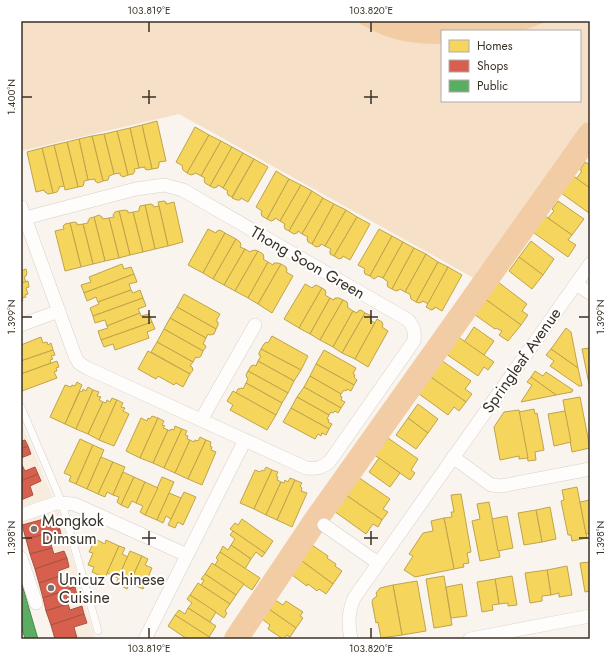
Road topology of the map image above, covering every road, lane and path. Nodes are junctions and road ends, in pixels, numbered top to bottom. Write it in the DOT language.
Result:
graph roads {
  1 [pos="23,212"];
  2 [pos="590,264"];
  3 [pos="576,284"];
  4 [pos="590,293"];
  5 [pos="59,311"];
  6 [pos="21,325"];
  7 [pos="255,325"];
  8 [pos="21,406"];
  9 [pos="201,420"];
  10 [pos="245,440"];
  11 [pos="453,457"];
  12 [pos="590,469"];
  13 [pos="62,503"];
  14 [pos="21,515"];
  15 [pos="324,525"];
  16 [pos="188,555"];
  17 [pos="21,558"];
  18 [pos="378,563"];
  19 [pos="36,603"];
  20 [pos="590,616"];
  21 [pos="98,632"];
  22 [pos="145,639"];
  23 [pos="351,639"];
  24 [pos="470,639"];
  1 -- 5 [label="street, Thong Soon Green"];
  1 -- 10 [label="street, Thong Soon Green"];
  2 -- 3 [label="street, Springleaf Avenue"];
  3 -- 4 [label="street"];
  3 -- 11 [label="street, Springleaf Avenue"];
  5 -- 6 [label="street"];
  5 -- 9 [label="street, Thong Soon Green"];
  7 -- 9 [label="street"];
  8 -- 13 [label="lane"];
  9 -- 10 [label="street, Thong Soon Green"];
  10 -- 16 [label="street"];
  11 -- 12 [label="street"];
  11 -- 18 [label="street, Springleaf Avenue"];
  13 -- 14 [label="street"];
  13 -- 16 [label="street"];
  13 -- 21 [label="lane"];
  15 -- 18 [label="street"];
  16 -- 22 [label="street"];
  17 -- 19 [label="street"];
  18 -- 23 [label="street, Springleaf Avenue"];
  20 -- 24 [label="street"];
}
